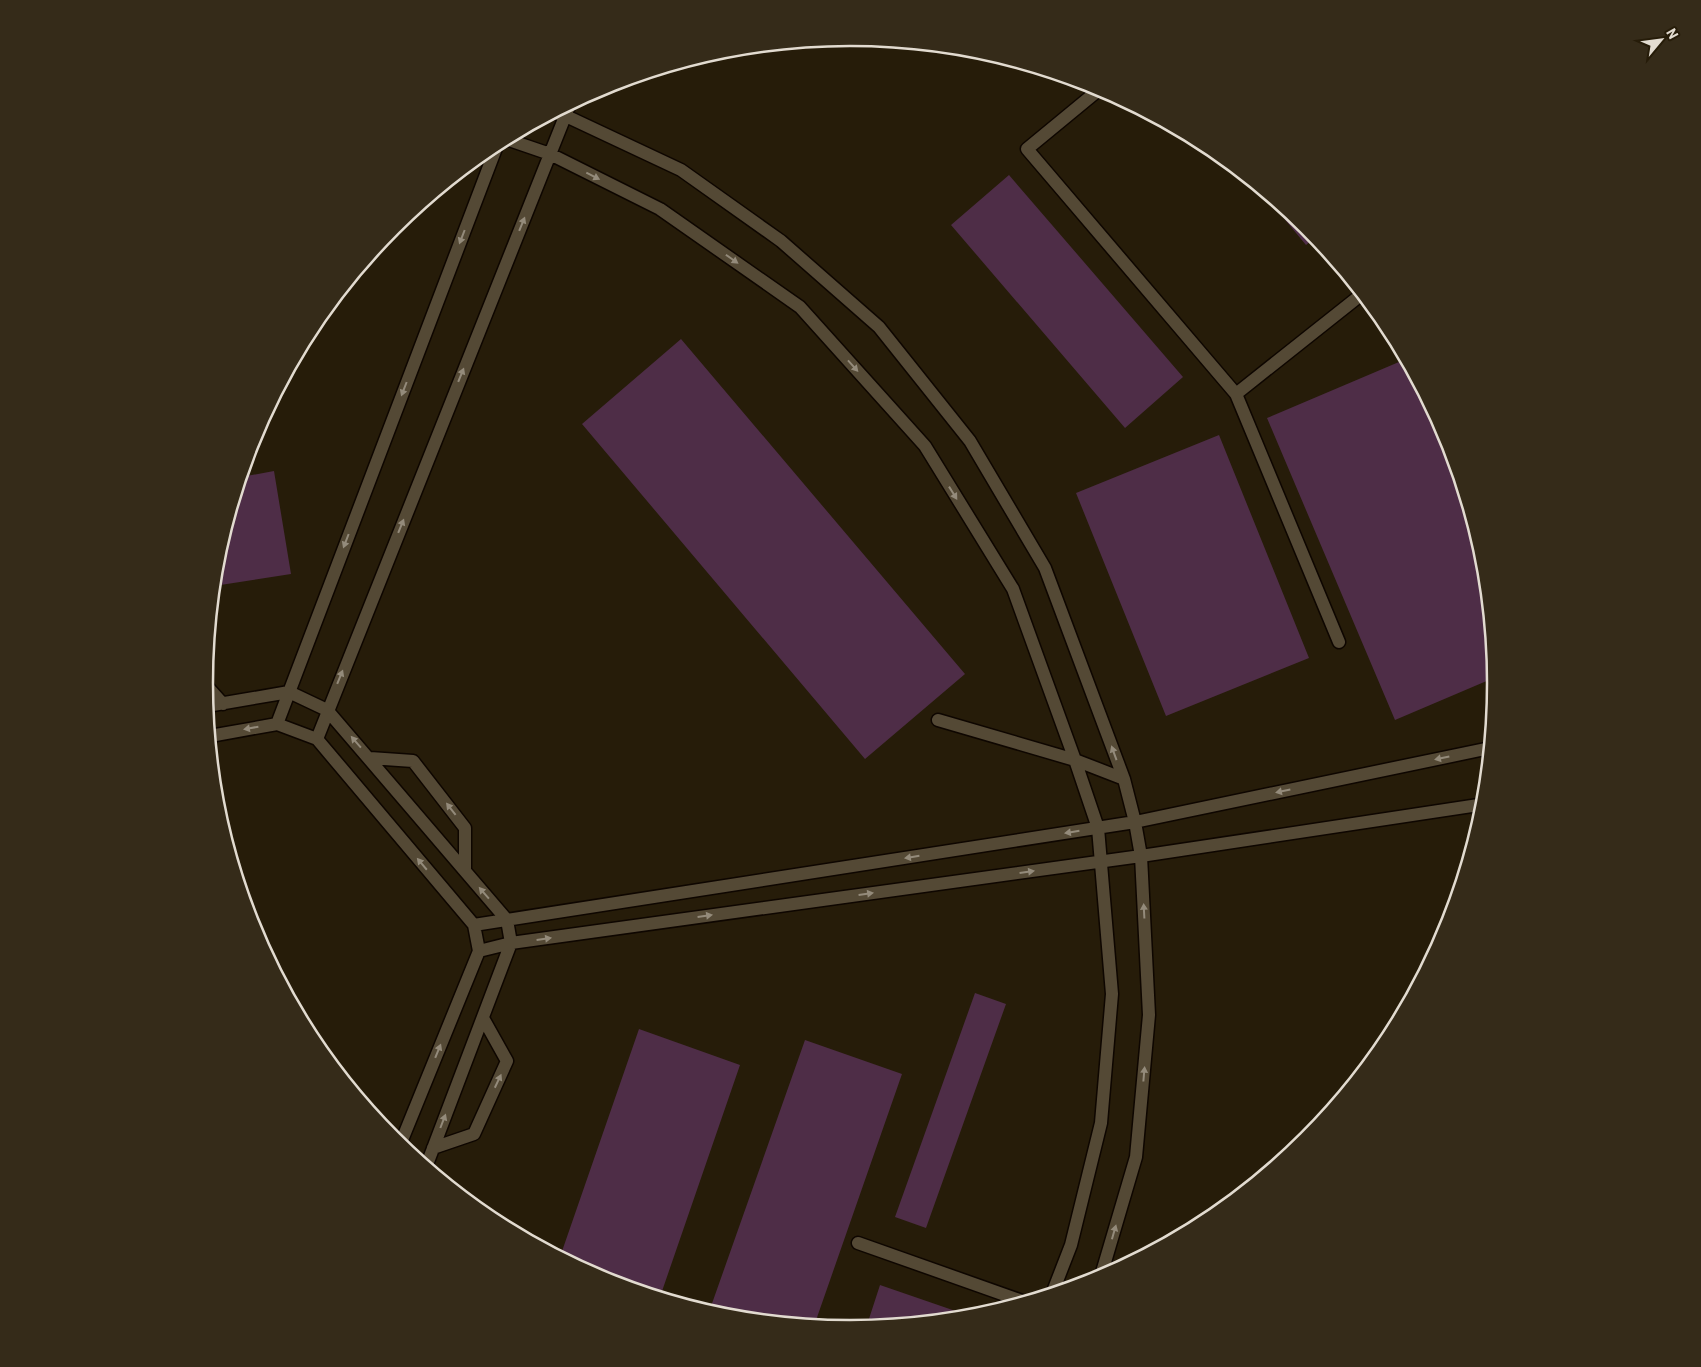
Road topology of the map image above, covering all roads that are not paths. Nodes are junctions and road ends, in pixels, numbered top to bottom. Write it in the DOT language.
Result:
graph roads {
  1 [pos="1093,95"];
  2 [pos="568,113"];
  3 [pos="563,115"];
  4 [pos="515,142"];
  5 [pos="550,154"];
  6 [pos="493,156"];
  7 [pos="1357,298"];
  8 [pos="1236,394"];
  9 [pos="1339,642"];
  10 [pos="289,692"];
  11 [pos="213,693"];
  12 [pos="223,704"];
  13 [pos="214,705"];
  14 [pos="327,710"];
  15 [pos="938,720"];
  16 [pos="277,724"];
  17 [pos="216,735"];
  18 [pos="316,739"];
  19 [pos="1484,749"];
  20 [pos="370,758"];
  21 [pos="1075,760"];
  22 [pos="1124,779"];
  23 [pos="1476,805"];
  24 [pos="1135,822"];
  25 [pos="1098,828"];
  26 [pos="1141,856"];
  27 [pos="1102,862"];
  28 [pos="465,871"];
  29 [pos="507,920"];
  30 [pos="474,925"];
  31 [pos="511,943"];
  32 [pos="479,950"];
  33 [pos="483,1018"];
  34 [pos="403,1137"];
  35 [pos="433,1148"];
  36 [pos="428,1161"];
  37 [pos="858,1243"];
  38 [pos="1103,1268"];
  39 [pos="1055,1287"];
  40 [pos="1016,1299"];
  1 -- 8 [label="lane"];
  22 -- 2 [label="lane, one-way"];
  3 -- 5 [label="lane"];
  4 -- 5 [label="lane"];
  14 -- 5 [label="lane, one-way"];
  5 -- 21 [label="lane, one-way"];
  6 -- 10 [label="lane, one-way"];
  7 -- 8 [label="lane"];
  8 -- 9 [label="lane"];
  10 -- 12 [label="lane"];
  10 -- 14 [label="lane"];
  10 -- 16 [label="lane"];
  11 -- 12 [label="lane"];
  12 -- 13 [label="lane"];
  14 -- 18 [label="lane"];
  20 -- 14 [label="lane, one-way"];
  15 -- 21 [label="lane"];
  16 -- 17 [label="lane, one-way"];
  16 -- 18 [label="lane"];
  30 -- 18 [label="lane, one-way"];
  19 -- 24 [label="lane, one-way"];
  20 -- 28 [label="lane"];
  28 -- 20 [label="lane, one-way"];
  21 -- 22 [label="lane"];
  21 -- 25 [label="lane"];
  22 -- 24 [label="lane"];
  23 -- 26 [label="lane"];
  24 -- 25 [label="lane"];
  24 -- 26 [label="lane"];
  25 -- 27 [label="lane"];
  25 -- 29 [label="lane, one-way"];
  26 -- 27 [label="lane"];
  38 -- 26 [label="lane, one-way"];
  31 -- 27 [label="lane, one-way"];
  27 -- 39 [label="lane"];
  29 -- 28 [label="lane, one-way"];
  29 -- 30 [label="lane"];
  29 -- 31 [label="lane"];
  30 -- 32 [label="lane"];
  31 -- 32 [label="lane"];
  31 -- 33 [label="lane"];
  34 -- 32 [label="lane, one-way"];
  35 -- 33 [label="lane, one-way"];
  35 -- 33 [label="lane, one-way"];
  35 -- 36 [label="lane"];
  37 -- 40 [label="lane"];
}
